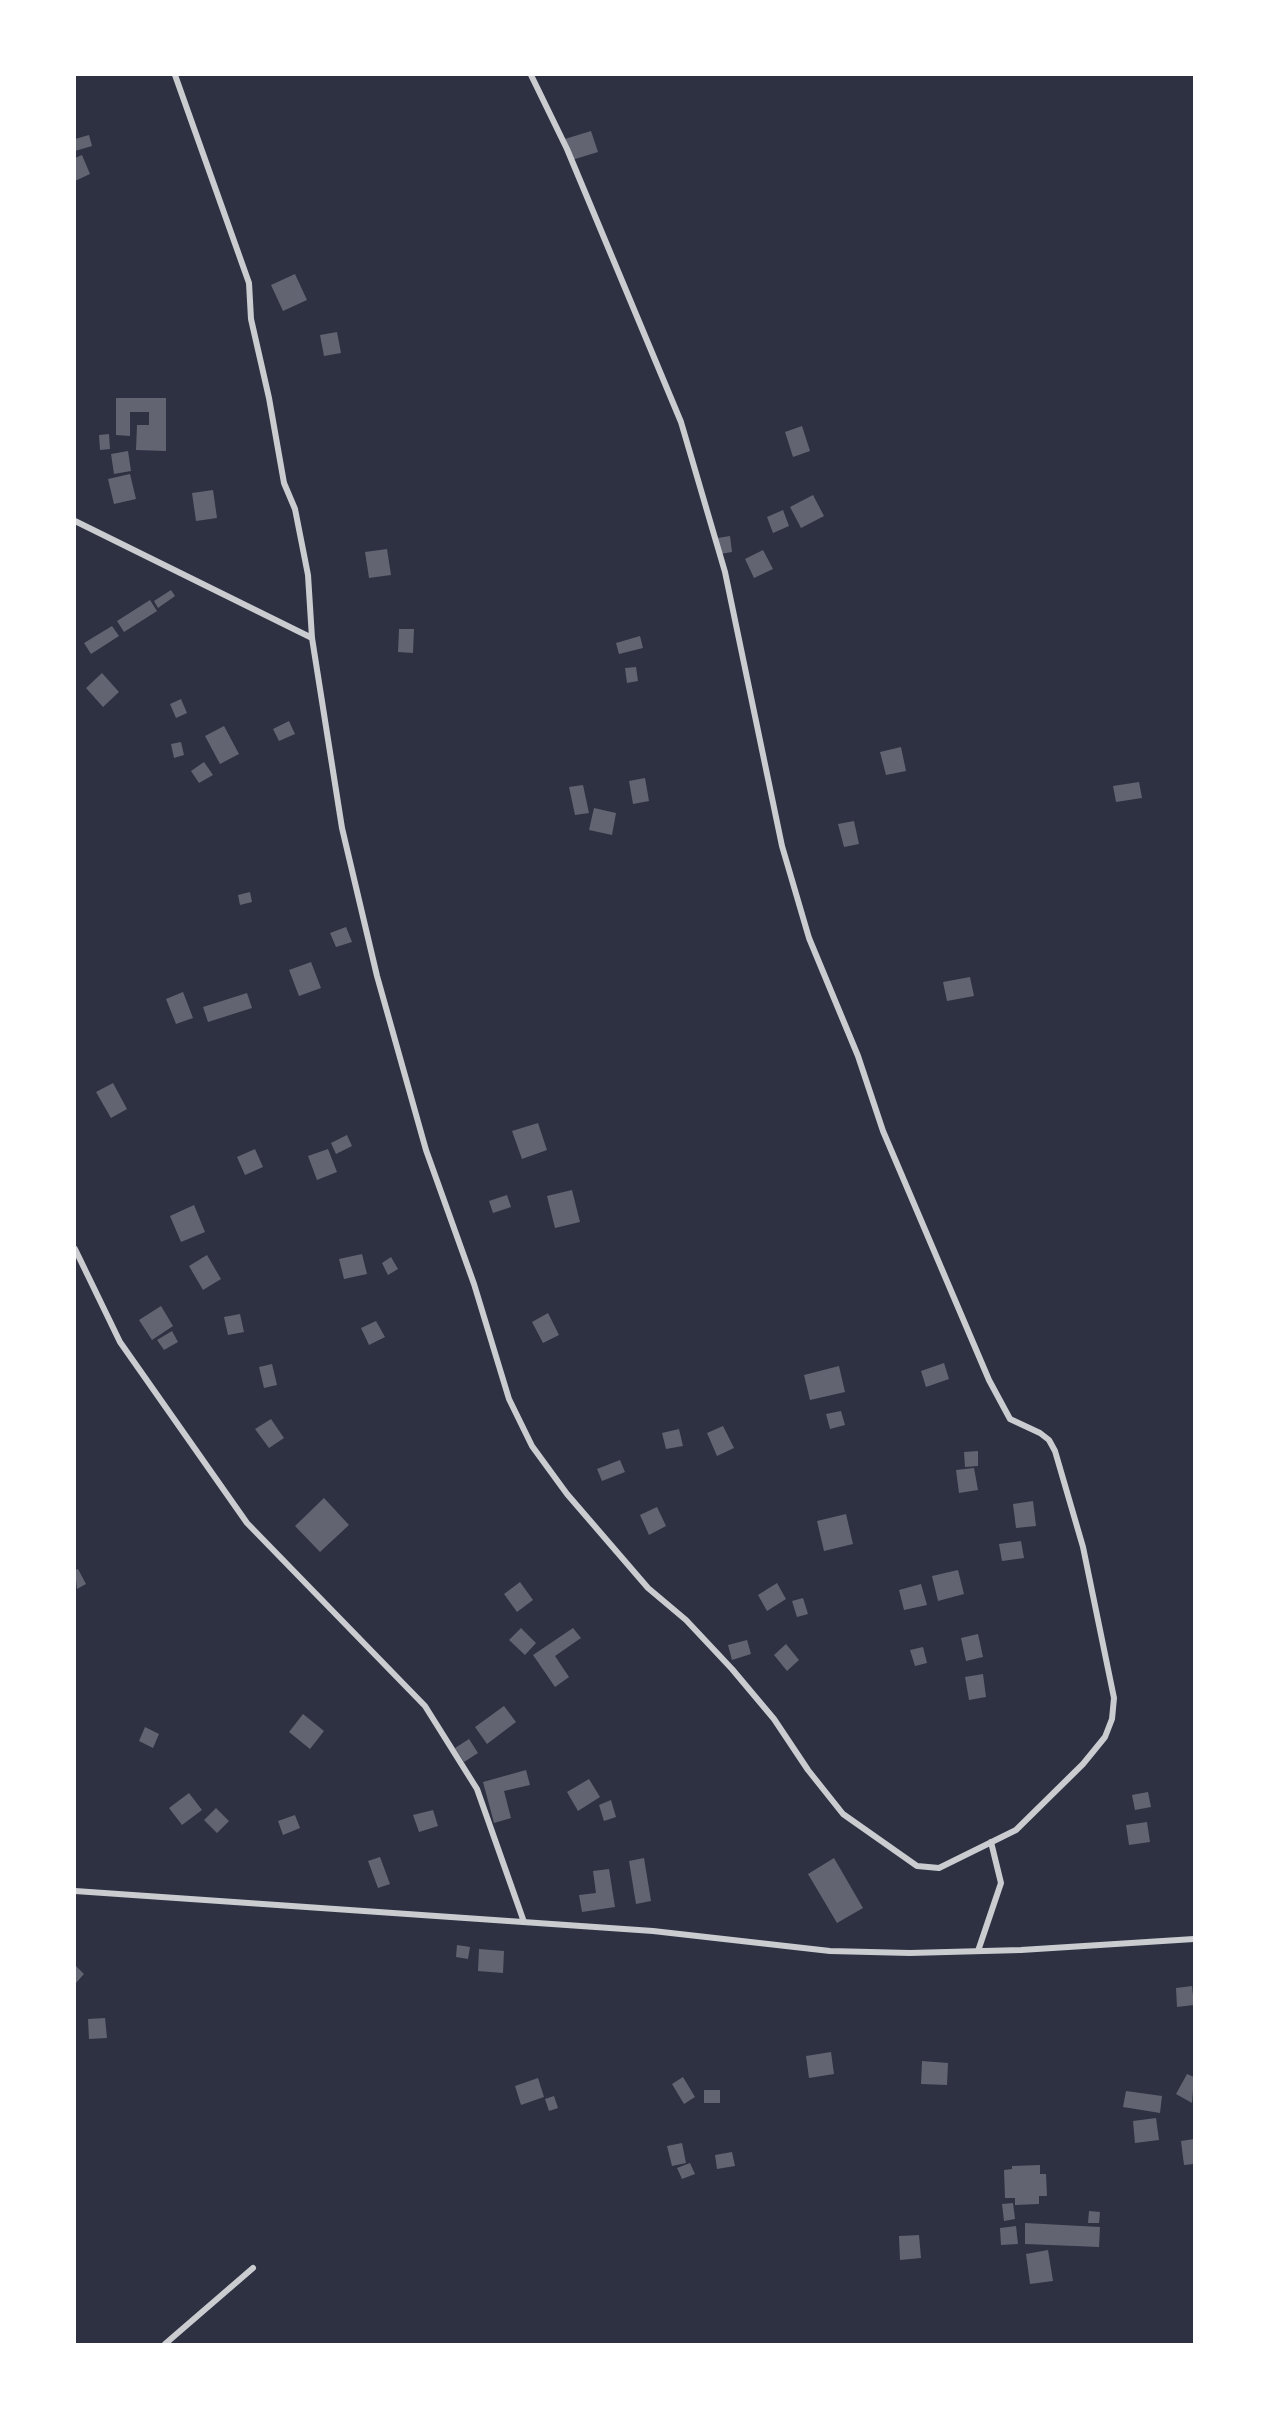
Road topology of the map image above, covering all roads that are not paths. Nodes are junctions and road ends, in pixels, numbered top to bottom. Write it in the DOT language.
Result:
graph roads {
  1 [pos="175,75"];
  2 [pos="531,75"];
  3 [pos="75,521"];
  4 [pos="312,638"];
  5 [pos="75,1249"];
  6 [pos="991,1842"];
  7 [pos="75,1891"];
  8 [pos="524,1922"];
  9 [pos="1194,1939"];
  10 [pos="978,1951"];
  11 [pos="253,2268"];
  12 [pos="165,2344"];
  1 -- 4 [label="street"];
  2 -- 6 [label="street"];
  3 -- 4 [label="street"];
  4 -- 6 [label="street"];
  5 -- 8 [label="street"];
  6 -- 10 [label="street"];
  7 -- 8 [label="street"];
  8 -- 10 [label="street"];
  9 -- 10 [label="street"];
  11 -- 12 [label="street"];
}
